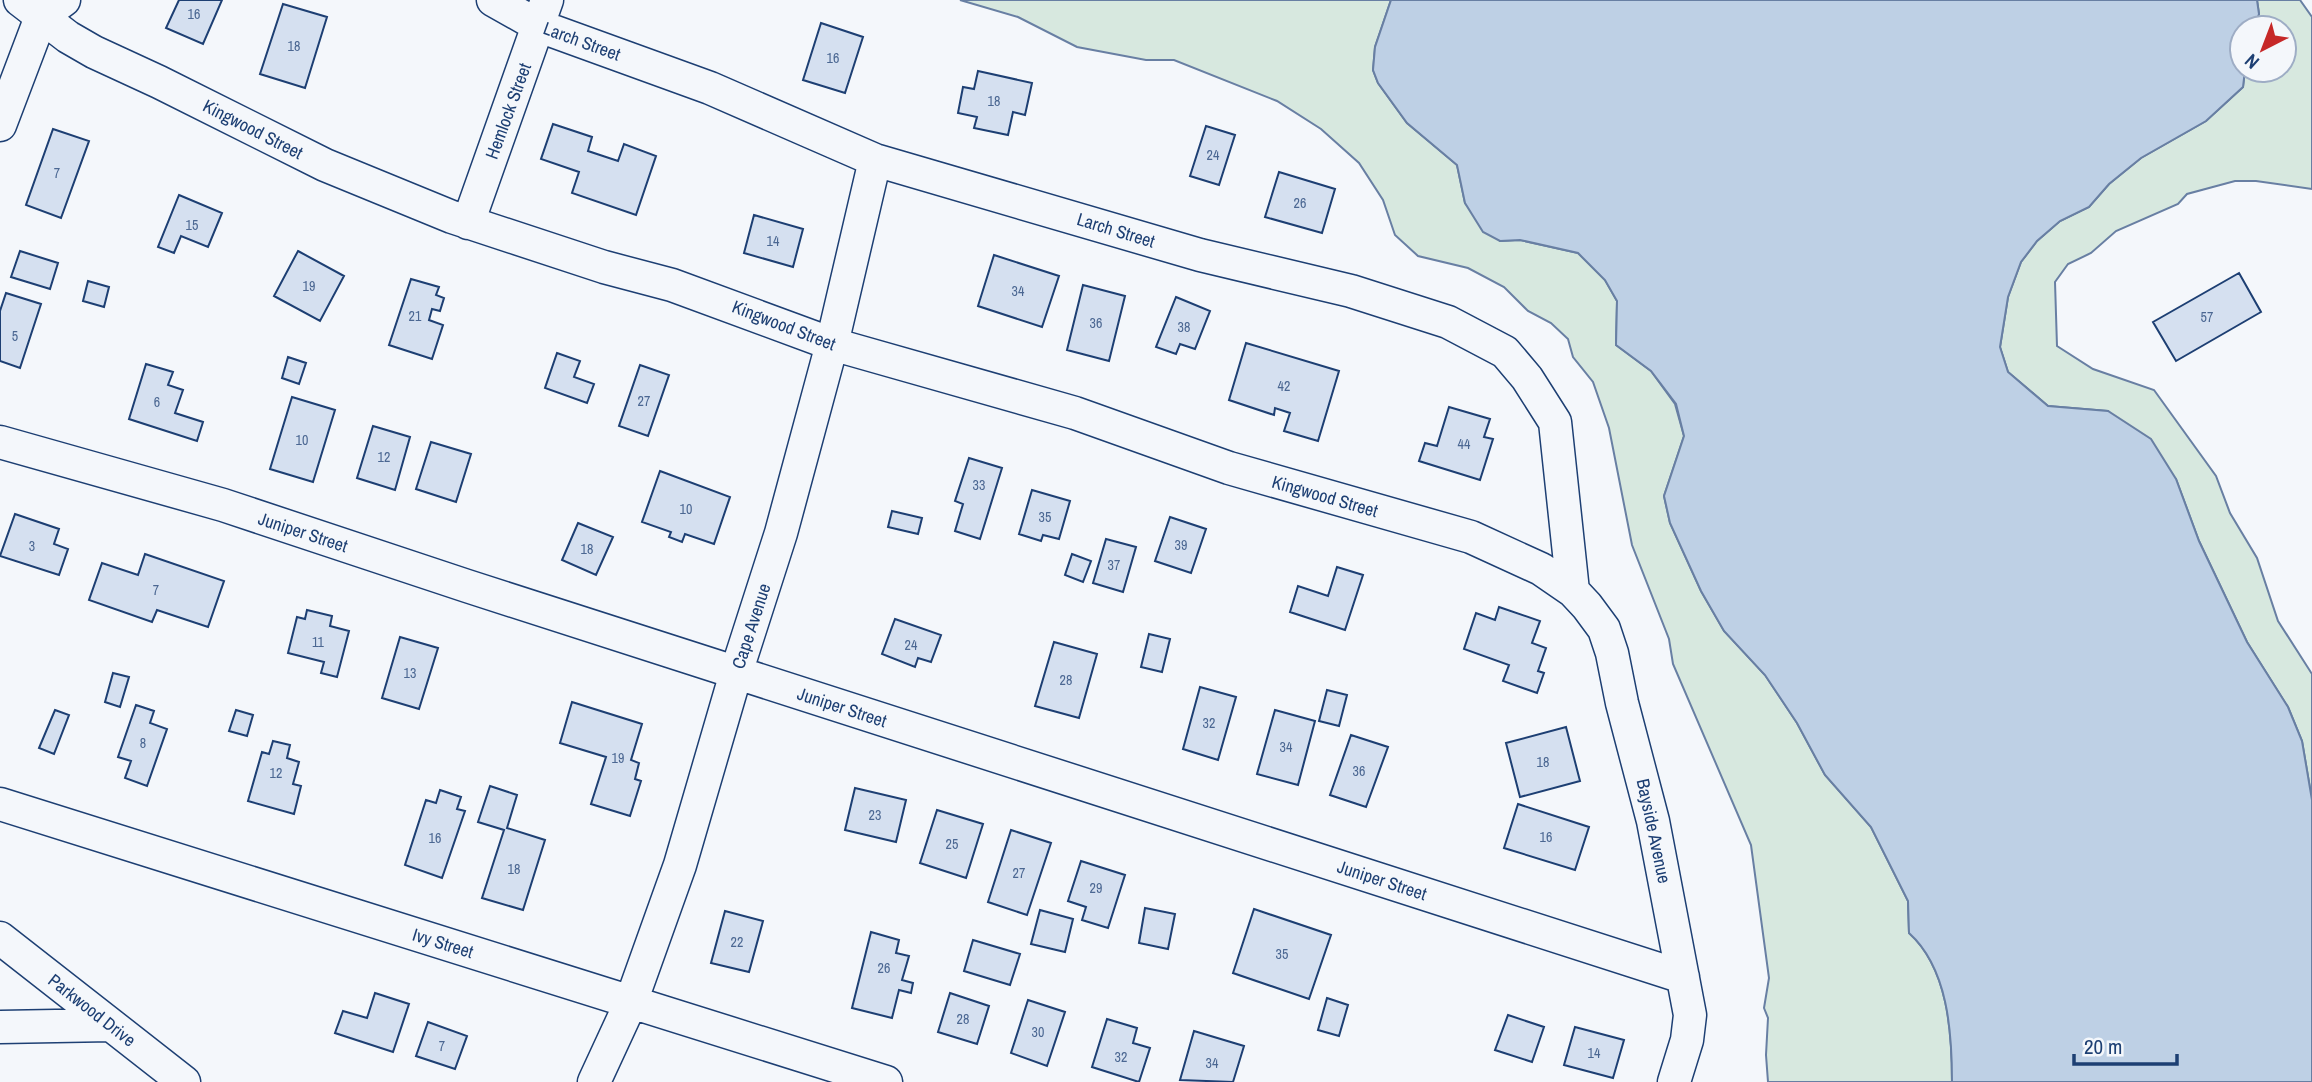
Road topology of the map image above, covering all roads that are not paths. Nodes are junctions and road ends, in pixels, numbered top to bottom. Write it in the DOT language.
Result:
graph roads {
  1 [pos="493,0"];
  2 [pos="41,6"];
  3 [pos="543,13"];
  4 [pos="0,125"];
  5 [pos="875,160"];
  6 [pos="468,223"];
  7 [pos="832,344"];
  8 [pos="0,442"];
  9 [pos="1573,591"];
  10 [pos="736,673"];
  11 [pos="0,804"];
  12 [pos="0,938"];
  13 [pos="1683,977"];
  14 [pos="631,1002"];
  15 [pos="111,1025"];
  16 [pos="0,1027"];
  17 [pos="184,1082"];
  18 [pos="594,1082"];
  19 [pos="886,1082"];
  20 [pos="1674,1082"];
  1 -- 3 [label="street, Larch Street"];
  2 -- 4 [label="street"];
  2 -- 6 [label="street, Kingwood Street"];
  3 -- 5 [label="street, Larch Street"];
  3 -- 6 [label="street, Hemlock Street"];
  5 -- 7 [label="street, Cape Avenue"];
  5 -- 9 [label="street, Larch Street"];
  6 -- 7 [label="street, Kingwood Street"];
  7 -- 9 [label="street, Kingwood Street"];
  7 -- 10 [label="street, Cape Avenue"];
  8 -- 10 [label="street, Juniper Street"];
  9 -- 13 [label="street, Bayside Avenue"];
  10 -- 13 [label="street, Juniper Street"];
  10 -- 14 [label="street, Cape Avenue"];
  11 -- 14 [label="street, Ivy Street"];
  12 -- 15 [label="street, Parkwood Drive"];
  13 -- 20 [label="street, Bayside Avenue"];
  14 -- 18 [label="street, Cape Avenue"];
  14 -- 19 [label="street, Ivy Street"];
  15 -- 16 [label="street"];
  15 -- 17 [label="street, Parkwood Drive"];
}
